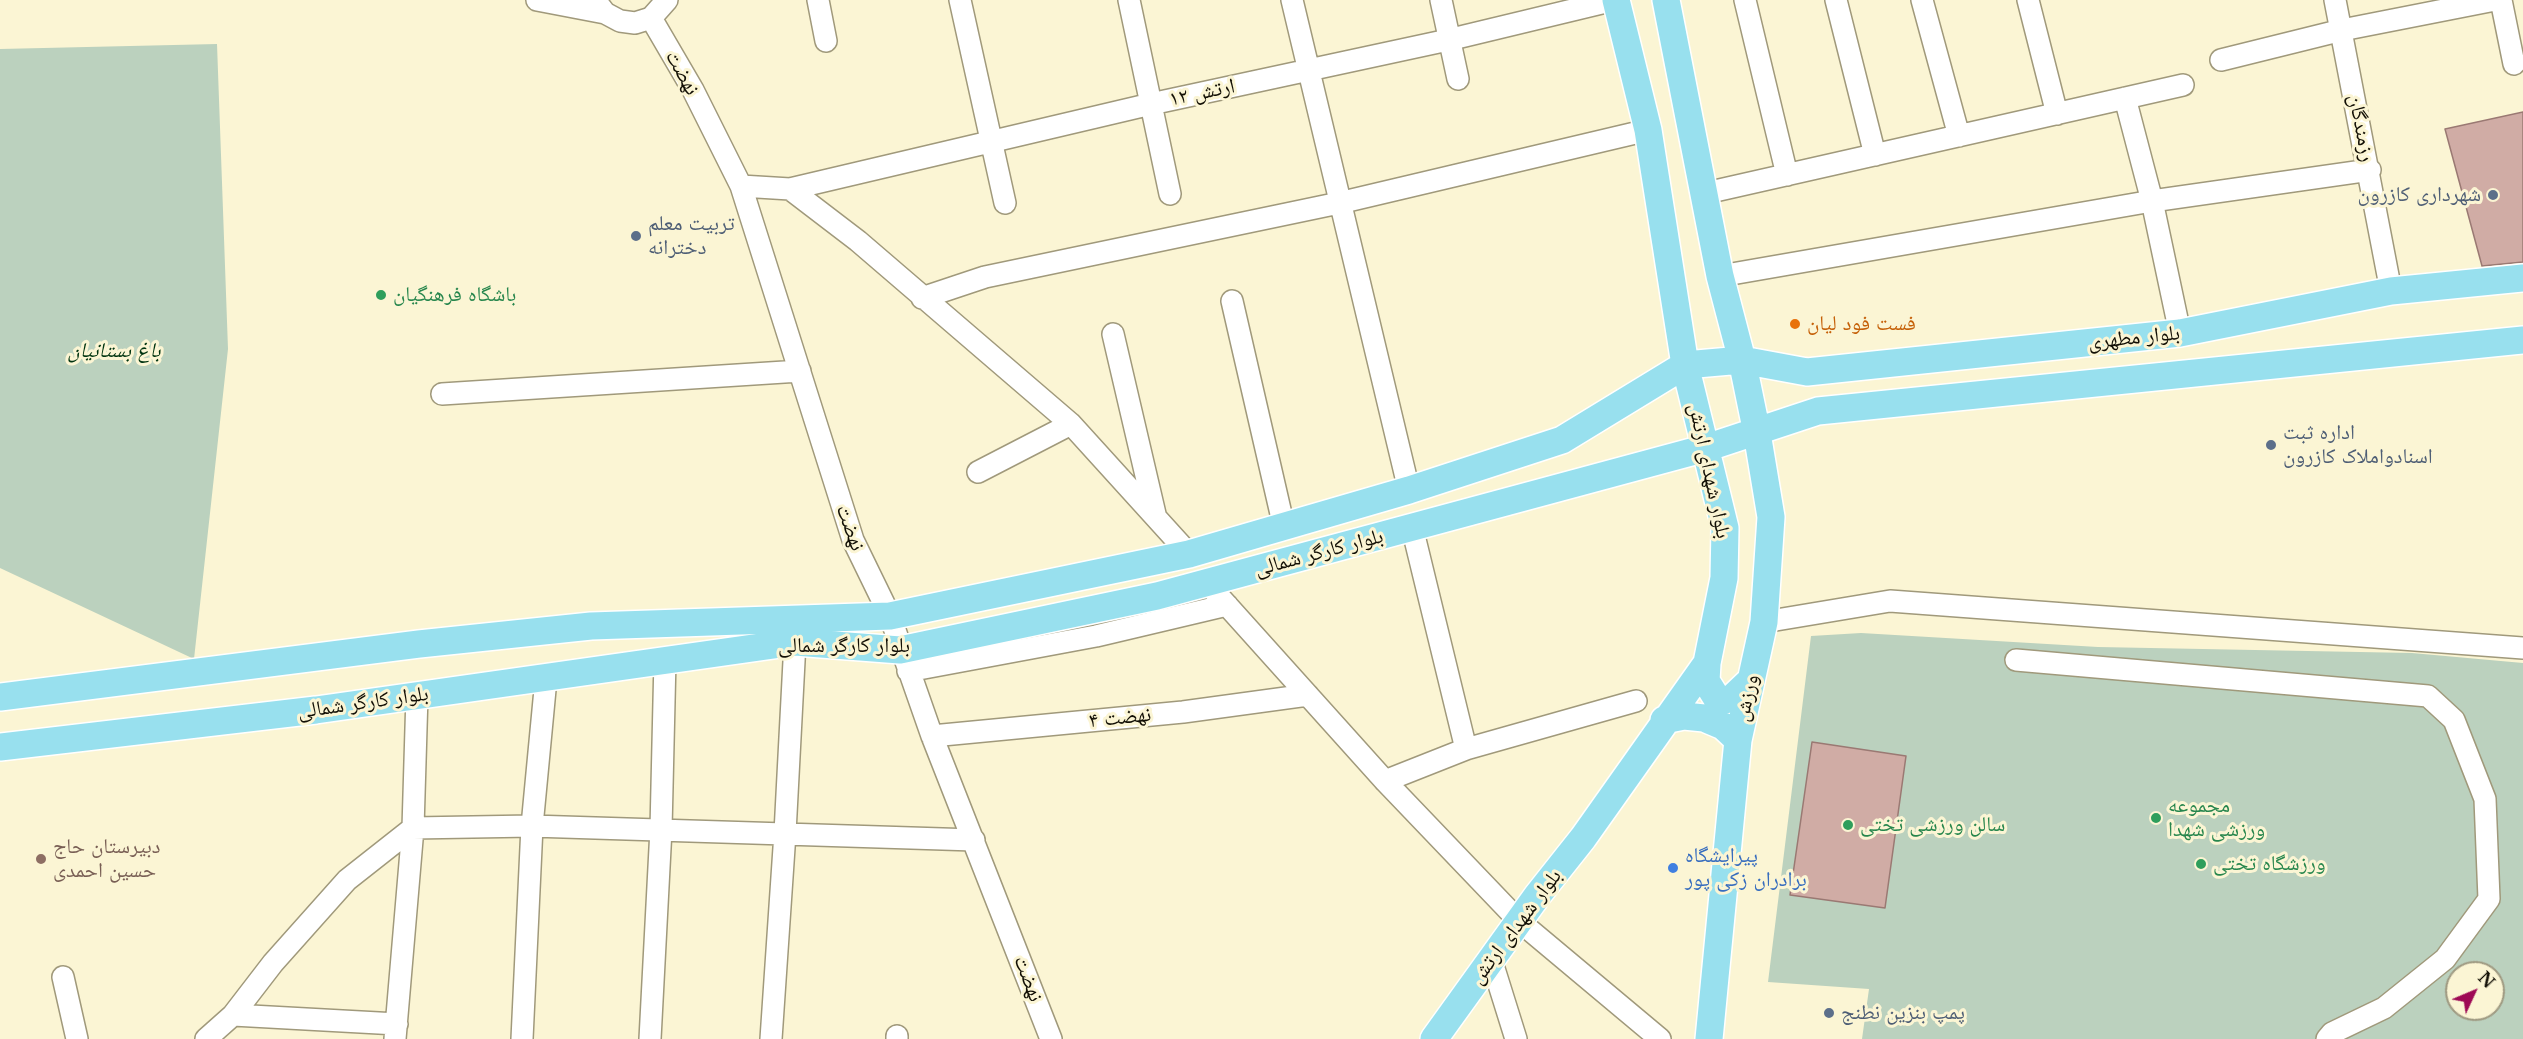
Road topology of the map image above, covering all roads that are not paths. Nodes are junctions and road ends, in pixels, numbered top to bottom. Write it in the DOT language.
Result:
graph roads {
  1 [pos="537,0"];
  2 [pos="667,0"];
  3 [pos="818,0"];
  4 [pos="960,0"];
  5 [pos="1129,0"];
  6 [pos="1292,0"];
  7 [pos="1441,0"];
  8 [pos="1615,0"];
  9 [pos="1666,0"];
  10 [pos="1745,0"];
  11 [pos="1836,0"];
  12 [pos="1922,0"];
  13 [pos="2028,0"];
  14 [pos="2336,0"];
  15 [pos="2495,0"];
  16 [pos="2501,0"];
  17 [pos="600,7"];
  18 [pos="651,18"];
  19 [pos="2342,30"];
  20 [pos="1448,40"];
  21 [pos="825,41"];
  22 [pos="2222,60"];
  23 [pos="2514,64"];
  24 [pos="1307,71"];
  25 [pos="1458,79"];
  26 [pos="2183,85"];
  27 [pos="2126,99"];
  28 [pos="1151,104"];
  29 [pos="2057,114"];
  30 [pos="1648,130"];
  31 [pos="1959,136"];
  32 [pos="992,143"];
  33 [pos="1875,155"];
  34 [pos="2370,170"];
  35 [pos="1787,175"];
  36 [pos="741,186"];
  37 [pos="790,189"];
  38 [pos="1706,193"];
  39 [pos="1170,194"];
  40 [pos="2152,201"];
  41 [pos="1005,203"];
  42 [pos="1340,203"];
  43 [pos="1720,276"];
  44 [pos="2523,278"];
  45 [pos="2391,291"];
  46 [pos="922,298"];
  47 [pos="1232,301"];
  48 [pos="2180,333"];
  49 [pos="1113,334"];
  50 [pos="2523,340"];
  51 [pos="1742,360"];
  52 [pos="1685,365"];
  53 [pos="800,371"];
  54 [pos="442,394"];
  55 [pos="1071,424"];
  56 [pos="1757,432"];
  57 [pos="1706,448"];
  58 [pos="978,472"];
  59 [pos="1409,490"];
  60 [pos="1156,517"];
  61 [pos="1284,527"];
  62 [pos="1412,527"];
  63 [pos="1190,554"];
  64 [pos="1207,583"];
  65 [pos="1227,605"];
  66 [pos="890,616"];
  67 [pos="1764,622"];
  68 [pos="795,642"];
  69 [pos="2523,648"];
  70 [pos="665,659"];
  71 [pos="904,660"];
  72 [pos="2016,660"];
  73 [pos="1707,663"];
  74 [pos="546,679"];
  75 [pos="1750,681"];
  76 [pos="417,695"];
  77 [pos="1308,695"];
  78 [pos="0,697"];
  79 [pos="1636,701"];
  80 [pos="1664,720"];
  81 [pos="932,736"];
  82 [pos="1738,740"];
  83 [pos="0,747"];
  84 [pos="1466,749"];
  85 [pos="1385,781"];
  86 [pos="532,826"];
  87 [pos="413,828"];
  88 [pos="661,829"];
  89 [pos="785,833"];
  90 [pos="974,840"];
  91 [pos="1519,921"];
  92 [pos="1491,959"];
  93 [pos="63,978"];
  94 [pos="233,1015"];
  95 [pos="396,1031"];
  96 [pos="77,1039"];
  97 [pos="206,1039"];
  98 [pos="522,1039"];
  99 [pos="650,1039"];
  100 [pos="771,1039"];
  101 [pos="1051,1039"];
  102 [pos="1434,1039"];
  103 [pos="1516,1039"];
  104 [pos="1660,1039"];
  105 [pos="1709,1039"];
  106 [pos="2327,1039"];
  1 -- 17 [label="street"];
  2 -- 18 [label="street"];
  3 -- 21 [label="street"];
  4 -- 32 [label="street"];
  5 -- 28 [label="street"];
  6 -- 24 [label="street"];
  7 -- 20 [label="street"];
  8 -- 20 [label="street, ارتش ۱۲"];
  8 -- 30 [label="main road, بلوار شهدای ارتش"];
  9 -- 38 [label="main road"];
  10 -- 35 [label="street"];
  11 -- 33 [label="street"];
  12 -- 31 [label="street"];
  13 -- 29 [label="street"];
  14 -- 19 [label="street, رزمندگان"];
  15 -- 19 [label="street"];
  16 -- 23 [label="street"];
  17 -- 18 [label="street"];
  18 -- 36 [label="street, نهضت"];
  19 -- 22 [label="street"];
  19 -- 34 [label="street, رزمندگان"];
  20 -- 24 [label="street, ارتش ۱۲"];
  20 -- 25 [label="street"];
  24 -- 28 [label="street, ارتش ۱۲"];
  24 -- 42 [label="street"];
  26 -- 27 [label="street"];
  27 -- 29 [label="street"];
  27 -- 40 [label="street"];
  28 -- 32 [label="street, ارتش ۱۲"];
  28 -- 39 [label="street"];
  29 -- 31 [label="street"];
  30 -- 42 [label="street"];
  30 -- 52 [label="main road, بلوار شهدای ارتش"];
  31 -- 33 [label="street"];
  32 -- 37 [label="street, ارتش ۱۲"];
  32 -- 41 [label="street"];
  33 -- 35 [label="street"];
  34 -- 40 [label="street"];
  34 -- 45 [label="street, رزمندگان"];
  35 -- 38 [label="street"];
  36 -- 37 [label="street, ارتش ۱۲"];
  36 -- 53 [label="street, نهضت"];
  37 -- 46 [label="street"];
  38 -- 43 [label="main road"];
  40 -- 43 [label="street"];
  40 -- 48 [label="street"];
  42 -- 46 [label="street"];
  42 -- 59 [label="street"];
  43 -- 51 [label="main road"];
  44 -- 45 [label="main road, بلوار مطهری"];
  45 -- 48 [label="main road, بلوار مطهری"];
  46 -- 55 [label="street"];
  47 -- 61 [label="street"];
  48 -- 51 [label="main road, بلوار مطهری"];
  49 -- 60 [label="street"];
  50 -- 56 [label="main road, بلوار مطهری"];
  51 -- 52 [label="main road, بلوار مطهری"];
  51 -- 56 [label="main road, ورزش"];
  52 -- 57 [label="main road, بلوار شهدای ارتش"];
  52 -- 59 [label="main road, بلوار کارگر شمالی"];
  53 -- 54 [label="street"];
  53 -- 66 [label="street, نهضت"];
  55 -- 58 [label="street"];
  55 -- 60 [label="street"];
  56 -- 57 [label="main road, بلوار مطهری"];
  56 -- 67 [label="main road, ورزش"];
  57 -- 62 [label="main road, بلوار کارگر شمالی"];
  57 -- 73 [label="main road, بلوار شهدای ارتش"];
  59 -- 61 [label="main road, بلوار کارگر شمالی"];
  60 -- 63 [label="street"];
  61 -- 63 [label="main road, بلوار کارگر شمالی"];
  62 -- 64 [label="main road, بلوار کارگر شمالی"];
  62 -- 84 [label="street"];
  63 -- 66 [label="main road, بلوار کارگر شمالی"];
  64 -- 65 [label="street"];
  64 -- 71 [label="main road, بلوار کارگر شمالی"];
  65 -- 71 [label="street"];
  65 -- 77 [label="street"];
  66 -- 71 [label="street, نهضت"];
  66 -- 78 [label="main road, بلوار کارگر شمالی"];
  67 -- 69 [label="street"];
  67 -- 75 [label="main road, ورزش"];
  68 -- 70 [label="main road, بلوار کارگر شمالی"];
  68 -- 71 [label="main road, بلوار کارگر شمالی"];
  68 -- 89 [label="street"];
  70 -- 74 [label="main road, بلوار کارگر شمالی"];
  70 -- 88 [label="street"];
  71 -- 81 [label="street, نهضت"];
  72 -- 106 [label="street"];
  73 -- 75 [label="main road"];
  73 -- 80 [label="main road, بلوار شهدای ارتش"];
  74 -- 76 [label="main road, بلوار کارگر شمالی"];
  74 -- 86 [label="street"];
  75 -- 82 [label="main road, ورزش"];
  76 -- 83 [label="main road, بلوار کارگر شمالی"];
  76 -- 87 [label="street"];
  77 -- 81 [label="street, نهضت ۴"];
  77 -- 85 [label="street"];
  79 -- 84 [label="street"];
  80 -- 82 [label="main road"];
  80 -- 91 [label="main road, بلوار شهدای ارتش"];
  81 -- 90 [label="street, نهضت"];
  82 -- 105 [label="main road, ورزش"];
  84 -- 85 [label="street"];
  85 -- 91 [label="street"];
  86 -- 87 [label="street"];
  86 -- 88 [label="street"];
  86 -- 98 [label="street"];
  87 -- 94 [label="street"];
  87 -- 95 [label="street"];
  88 -- 89 [label="street"];
  88 -- 99 [label="street"];
  89 -- 90 [label="street"];
  89 -- 100 [label="street"];
  90 -- 101 [label="street, نهضت"];
  91 -- 92 [label="main road, بلوار شهدای ارتش"];
  91 -- 104 [label="street"];
  92 -- 102 [label="main road, بلوار شهدای ارتش"];
  92 -- 103 [label="street"];
  93 -- 96 [label="street"];
  94 -- 95 [label="street"];
  94 -- 97 [label="street"];
}
